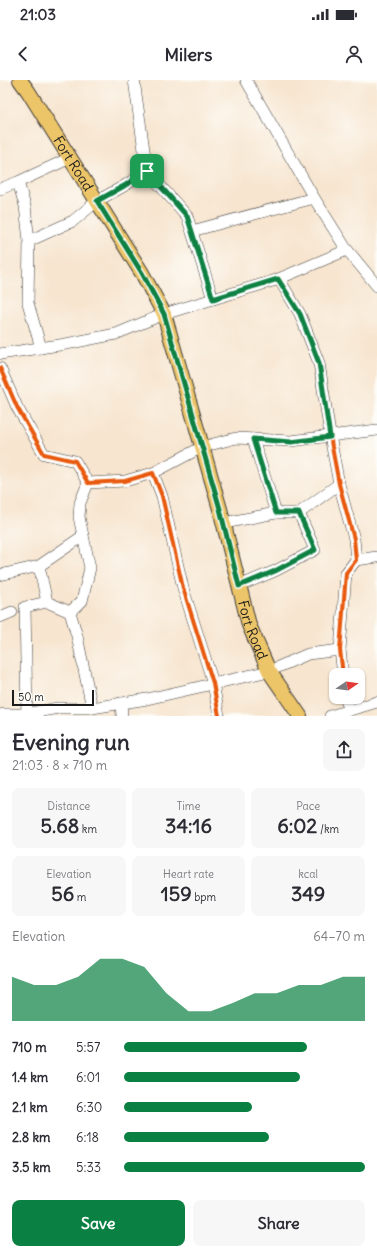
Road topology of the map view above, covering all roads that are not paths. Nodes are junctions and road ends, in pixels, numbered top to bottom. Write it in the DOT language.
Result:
graph roads {
  1 [pos="20,80"];
  2 [pos="134,80"];
  3 [pos="246,80"];
  4 [pos="70,158"];
  5 [pos="147,171"];
  6 [pos="18,182"];
  7 [pos="0,189"];
  8 [pos="314,198"];
  9 [pos="97,201"];
  10 [pos="192,231"];
  11 [pos="29,241"];
  12 [pos="347,250"];
  13 [pos="278,279"];
  14 [pos="377,286"];
  15 [pos="213,299"];
  16 [pos="164,314"];
  17 [pos="41,348"];
  18 [pos="0,354"];
  19 [pos="0,368"];
  20 [pos="377,430"];
  21 [pos="330,437"];
  22 [pos="253,439"];
  23 [pos="202,447"];
  24 [pos="153,473"];
  25 [pos="88,484"];
  26 [pos="339,484"];
  27 [pos="276,513"];
  28 [pos="299,513"];
  29 [pos="224,523"];
  30 [pos="83,536"];
  31 [pos="377,557"];
  32 [pos="356,560"];
  33 [pos="39,566"];
  34 [pos="0,575"];
  35 [pos="239,586"];
  36 [pos="47,602"];
  37 [pos="12,612"];
  38 [pos="70,612"];
  39 [pos="0,617"];
  40 [pos="340,650"];
  41 [pos="342,668"];
  42 [pos="269,671"];
  43 [pos="213,683"];
  44 [pos="377,702"];
  45 [pos="121,703"];
  46 [pos="347,704"];
  47 [pos="92,708"];
  48 [pos="348,710"];
  49 [pos="0,715"];
  50 [pos="26,715"];
  51 [pos="122,716"];
  52 [pos="219,716"];
  53 [pos="300,716"];
  54 [pos="330,716"];
  1 -- 4 [label="main road, Fort Road"];
  2 -- 5 [label="street"];
  3 -- 8 [label="street"];
  4 -- 6 [label="street"];
  4 -- 9 [label="main road, Fort Road"];
  5 -- 9 [label="street"];
  5 -- 10 [label="street"];
  6 -- 7 [label="street"];
  6 -- 11 [label="street"];
  8 -- 10 [label="street"];
  8 -- 12 [label="street"];
  9 -- 11 [label="street"];
  9 -- 16 [label="main road, Fort Road"];
  10 -- 15 [label="street"];
  11 -- 17 [label="street"];
  12 -- 13 [label="street"];
  12 -- 14 [label="street"];
  13 -- 15 [label="street"];
  13 -- 21 [label="street"];
  15 -- 16 [label="street"];
  16 -- 17 [label="street"];
  16 -- 23 [label="main road, Fort Road"];
  17 -- 18 [label="street"];
  19 -- 25 [label="street"];
  20 -- 21 [label="street"];
  21 -- 22 [label="street"];
  21 -- 26 [label="street"];
  22 -- 23 [label="street"];
  22 -- 27 [label="street"];
  23 -- 24 [label="street"];
  23 -- 29 [label="main road, Fort Road"];
  24 -- 25 [label="street"];
  24 -- 43 [label="street"];
  25 -- 30 [label="street"];
  26 -- 28 [label="street"];
  26 -- 32 [label="street"];
  27 -- 28 [label="street"];
  27 -- 29 [label="street"];
  28 -- 35 [label="street"];
  29 -- 35 [label="main road, Fort Road"];
  30 -- 33 [label="street"];
  30 -- 38 [label="street"];
  31 -- 32 [label="street"];
  32 -- 40 [label="street"];
  33 -- 34 [label="street"];
  33 -- 36 [label="street"];
  35 -- 42 [label="main road, Fort Road"];
  36 -- 38 [label="street"];
  36 -- 50 [label="street"];
  37 -- 39 [label="street"];
  38 -- 47 [label="street"];
  40 -- 41 [label="street"];
  40 -- 42 [label="street"];
  42 -- 43 [label="street"];
  42 -- 53 [label="main road, Fort Road"];
  43 -- 45 [label="street"];
  43 -- 52 [label="street"];
  44 -- 48 [label="street"];
  45 -- 47 [label="street"];
  45 -- 51 [label="street"];
  46 -- 48 [label="street"];
  47 -- 50 [label="street"];
  48 -- 54 [label="street"];
  49 -- 50 [label="street"];
}
